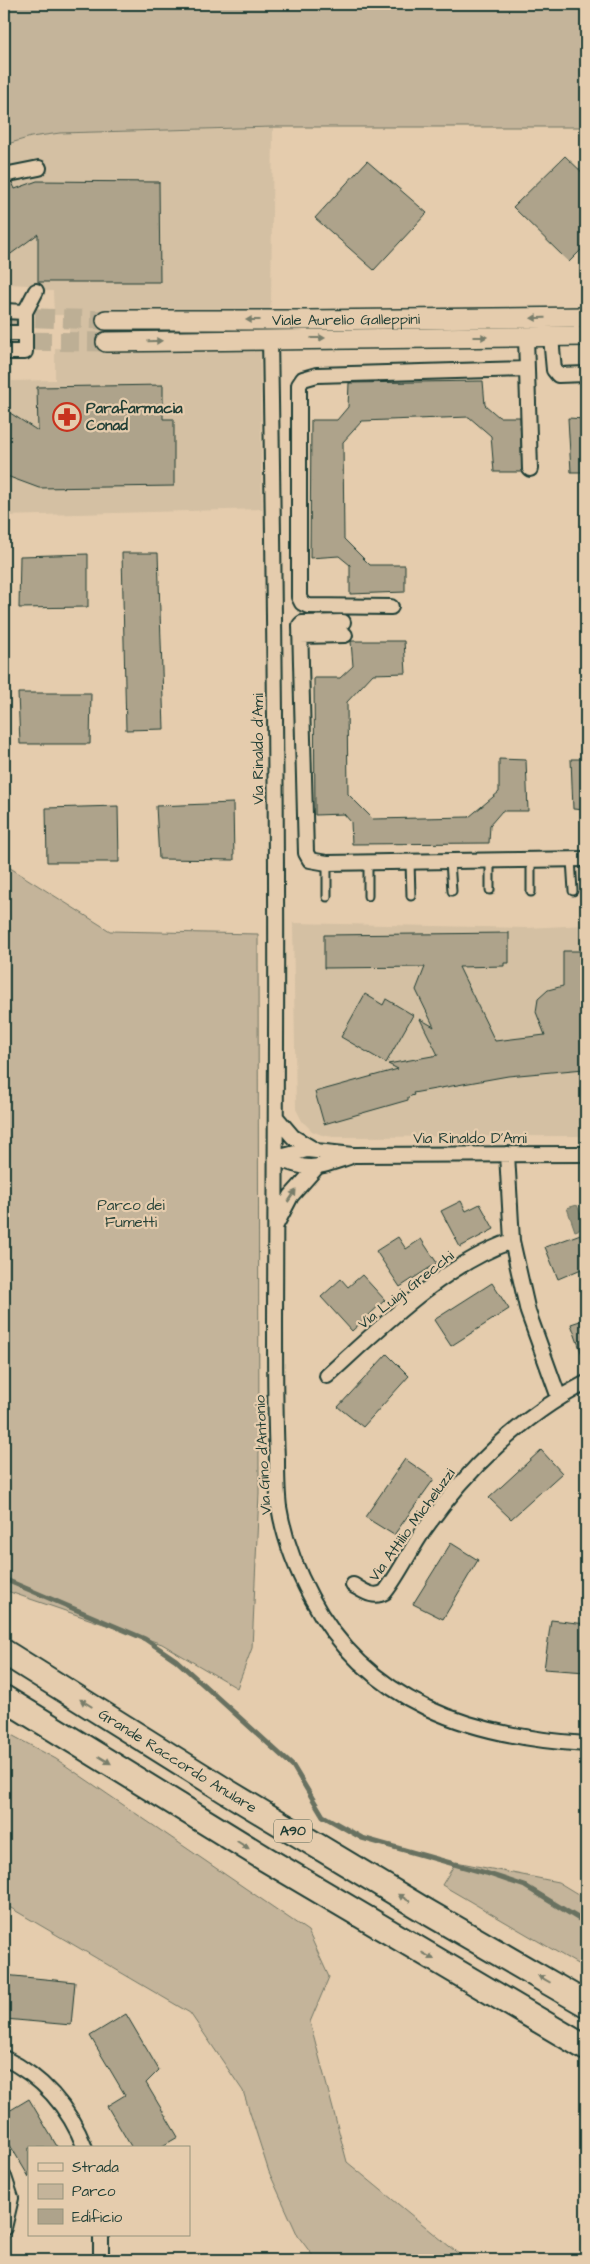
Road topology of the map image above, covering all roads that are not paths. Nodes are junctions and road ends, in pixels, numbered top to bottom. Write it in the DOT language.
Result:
graph roads {
  1 [pos="39,168"];
  2 [pos="4,175"];
  3 [pos="36,291"];
  4 [pos="4,312"];
  5 [pos="25,312"];
  6 [pos="586,317"];
  7 [pos="106,320"];
  8 [pos="4,333"];
  9 [pos="25,333"];
  10 [pos="586,336"];
  11 [pos="526,337"];
  12 [pos="551,337"];
  13 [pos="270,339"];
  14 [pos="106,342"];
  15 [pos="4,352"];
  16 [pos="526,370"];
  17 [pos="586,374"];
  18 [pos="530,469"];
  19 [pos="391,607"];
  20 [pos="344,629"];
  21 [pos="571,859"];
  22 [pos="586,859"];
  23 [pos="490,860"];
  24 [pos="531,860"];
  25 [pos="450,861"];
  26 [pos="368,862"];
  27 [pos="410,862"];
  28 [pos="327,863"];
  29 [pos="490,890"];
  30 [pos="452,891"];
  31 [pos="573,891"];
  32 [pos="531,892"];
  33 [pos="368,896"];
  34 [pos="411,896"];
  35 [pos="327,897"];
  36 [pos="276,1117"];
  37 [pos="316,1150"];
  38 [pos="507,1154"];
  39 [pos="586,1154"];
  40 [pos="353,1155"];
  41 [pos="276,1158"];
  42 [pos="316,1168"];
  43 [pos="275,1228"];
  44 [pos="512,1241"];
  45 [pos="328,1376"];
  46 [pos="586,1383"];
  47 [pos="559,1398"];
  48 [pos="353,1585"];
  49 [pos="4,1652"];
  50 [pos="4,1698"];
  51 [pos="586,1744"];
  52 [pos="586,2004"];
  53 [pos="586,2048"];
  54 [pos="4,2058"];
  55 [pos="84,2146"];
  56 [pos="4,2177"];
  57 [pos="4,2228"];
  58 [pos="101,2236"];
  59 [pos="101,2260"];
  1 -- 2 [label="street"];
  3 -- 5 [label="street"];
  4 -- 5 [label="street"];
  5 -- 9 [label="street"];
  6 -- 7 [label="street, Viale Aurelio Galleppini, one-way"];
  8 -- 9 [label="street"];
  9 -- 15 [label="street"];
  10 -- 12 [label="street, Viale Aurelio Galleppini"];
  11 -- 12 [label="street, Viale Aurelio Galleppini"];
  13 -- 11 [label="street, Viale Aurelio Galleppini, one-way"];
  11 -- 16 [label="street"];
  12 -- 17 [label="street"];
  14 -- 13 [label="street, Viale Aurelio Galleppini, one-way"];
  13 -- 36 [label="street, Via Rinaldo d'Ami"];
  16 -- 18 [label="street"];
  16 -- 19 [label="street"];
  20 -- 28 [label="street"];
  21 -- 22 [label="street"];
  21 -- 24 [label="street"];
  21 -- 31 [label="lane"];
  23 -- 24 [label="street"];
  23 -- 25 [label="street"];
  23 -- 29 [label="lane"];
  24 -- 32 [label="lane"];
  25 -- 27 [label="street"];
  25 -- 30 [label="lane"];
  26 -- 27 [label="street"];
  26 -- 28 [label="street"];
  26 -- 33 [label="lane"];
  27 -- 34 [label="lane"];
  28 -- 35 [label="lane"];
  36 -- 37 [label="street, Via Rinaldo D'Ami"];
  36 -- 41 [label="street, Via Rinaldo d'Ami"];
  37 -- 40 [label="street, Via Rinaldo D'Ami"];
  37 -- 41 [label="street, Via Rinaldo D'Ami"];
  38 -- 39 [label="street, Via Rinaldo D'Ami"];
  38 -- 40 [label="street, Via Rinaldo D'Ami"];
  38 -- 44 [label="street"];
  40 -- 42 [label="street, Via Rinaldo D'Ami"];
  41 -- 42 [label="street"];
  41 -- 43 [label="street, Via Gino d'Antonio"];
  43 -- 42 [label="street, Via Rinaldo D'Ami, one-way"];
  43 -- 51 [label="street, Via Gino d'Antonio"];
  44 -- 45 [label="street, Via Luigi Grecchi"];
  44 -- 47 [label="street"];
  46 -- 47 [label="street, Via Attilio Micheluzzi"];
  47 -- 48 [label="street, Via Attilio Micheluzzi"];
  52 -- 49 [label="highway, Grande Raccordo Anulare / A90, one-way"];
  50 -- 53 [label="highway, A90, one-way"];
  54 -- 55 [label="street"];
  56 -- 57 [label="street"];
  58 -- 59 [label="street"];
}
